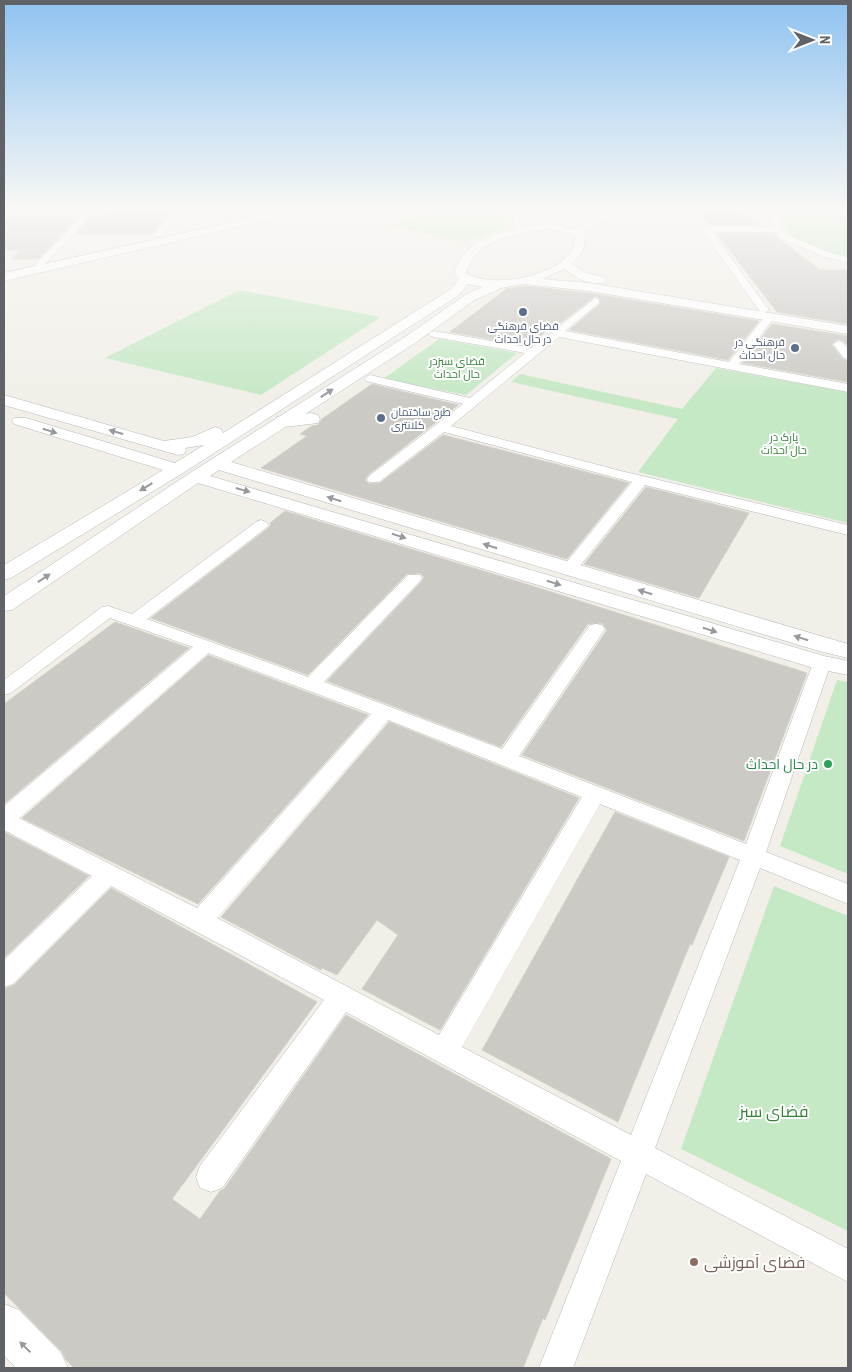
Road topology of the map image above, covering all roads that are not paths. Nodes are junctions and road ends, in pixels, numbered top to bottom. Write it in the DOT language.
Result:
graph roads {
  1 [pos="22,273"];
  2 [pos="460,273"];
  3 [pos="543,273"];
  4 [pos="578,273"];
  5 [pos="737,273"];
  6 [pos="4,277"];
  7 [pos="525,281"];
  8 [pos="463,283"];
  9 [pos="498,285"];
  10 [pos="595,300"];
  11 [pos="766,314"];
  12 [pos="848,323"];
  13 [pos="848,330"];
  14 [pos="557,333"];
  15 [pos="434,334"];
  16 [pos="838,344"];
  17 [pos="533,352"];
  18 [pos="848,356"];
  19 [pos="732,366"];
  20 [pos="370,380"];
  21 [pos="848,388"];
  22 [pos="4,400"];
  23 [pos="472,402"];
  24 [pos="4,417"];
  25 [pos="311,419"];
  26 [pos="284,421"];
  27 [pos="441,427"];
  28 [pos="277,442"];
  29 [pos="162,446"];
  30 [pos="197,456"];
  31 [pos="219,464"];
  32 [pos="176,469"];
  33 [pos="196,477"];
  34 [pos="374,478"];
  35 [pos="641,480"];
  36 [pos="261,525"];
  37 [pos="848,530"];
  38 [pos="569,569"];
  39 [pos="4,574"];
  40 [pos="414,578"];
  41 [pos="4,605"];
  42 [pos="135,620"];
  43 [pos="596,629"];
  44 [pos="206,644"];
  45 [pos="848,651"];
  46 [pos="822,663"];
  47 [pos="848,668"];
  48 [pos="312,684"];
  49 [pos="4,689"];
  50 [pos="384,712"];
  51 [pos="507,758"];
  52 [pos="595,794"];
  53 [pos="4,819"];
  54 [pos="754,857"];
  55 [pos="108,874"];
  56 [pos="848,894"];
  57 [pos="200,921"];
  58 [pos="4,976"];
  59 [pos="341,997"];
  60 [pos="444,1052"];
  61 [pos="638,1156"];
  62 [pos="211,1177"];
  63 [pos="848,1266"];
  64 [pos="4,1325"];
  65 [pos="46,1368"];
  66 [pos="556,1368"];
  1 -- 6 [label="street"];
  2 -- 8 [label="street"];
  3 -- 7 [label="street"];
  4 -- 11 [label="street"];
  5 -- 11 [label="street"];
  7 -- 9 [label="street"];
  7 -- 11 [label="street"];
  8 -- 9 [label="street"];
  8 -- 29 [label="street"];
  8 -- 30 [label="street"];
  9 -- 15 [label="street"];
  26 -- 9 [label="street, one-way"];
  10 -- 14 [label="street"];
  11 -- 12 [label="street"];
  11 -- 13 [label="street"];
  11 -- 19 [label="street"];
  14 -- 17 [label="street"];
  14 -- 19 [label="street"];
  15 -- 17 [label="street"];
  15 -- 20 [label="street"];
  16 -- 18 [label="street"];
  17 -- 23 [label="street"];
  19 -- 21 [label="street"];
  20 -- 23 [label="street"];
  20 -- 25 [label="street"];
  29 -- 22 [label="street, one-way"];
  23 -- 27 [label="street"];
  24 -- 32 [label="street, one-way"];
  25 -- 26 [label="main road"];
  25 -- 28 [label="street"];
  26 -- 31 [label="street"];
  27 -- 34 [label="street"];
  27 -- 35 [label="street"];
  29 -- 30 [label="street"];
  30 -- 32 [label="street"];
  31 -- 33 [label="street"];
  38 -- 31 [label="street, one-way"];
  32 -- 39 [label="street, one-way"];
  41 -- 33 [label="street, one-way"];
  33 -- 46 [label="street, one-way"];
  35 -- 37 [label="street"];
  35 -- 38 [label="street"];
  36 -- 42 [label="street"];
  45 -- 38 [label="street, one-way"];
  40 -- 48 [label="street"];
  42 -- 44 [label="street"];
  42 -- 49 [label="street"];
  43 -- 51 [label="street"];
  44 -- 48 [label="street"];
  44 -- 53 [label="street"];
  46 -- 47 [label="street"];
  46 -- 54 [label="street"];
  48 -- 50 [label="street"];
  50 -- 51 [label="street"];
  50 -- 57 [label="street"];
  51 -- 52 [label="street"];
  52 -- 54 [label="street"];
  52 -- 60 [label="street"];
  53 -- 55 [label="street"];
  54 -- 56 [label="street"];
  54 -- 61 [label="street"];
  55 -- 57 [label="street"];
  55 -- 58 [label="street"];
  57 -- 59 [label="street"];
  59 -- 60 [label="street"];
  59 -- 62 [label="street"];
  60 -- 61 [label="street"];
  61 -- 63 [label="street"];
  61 -- 66 [label="street"];
  65 -- 64 [label="street, one-way"];
}
